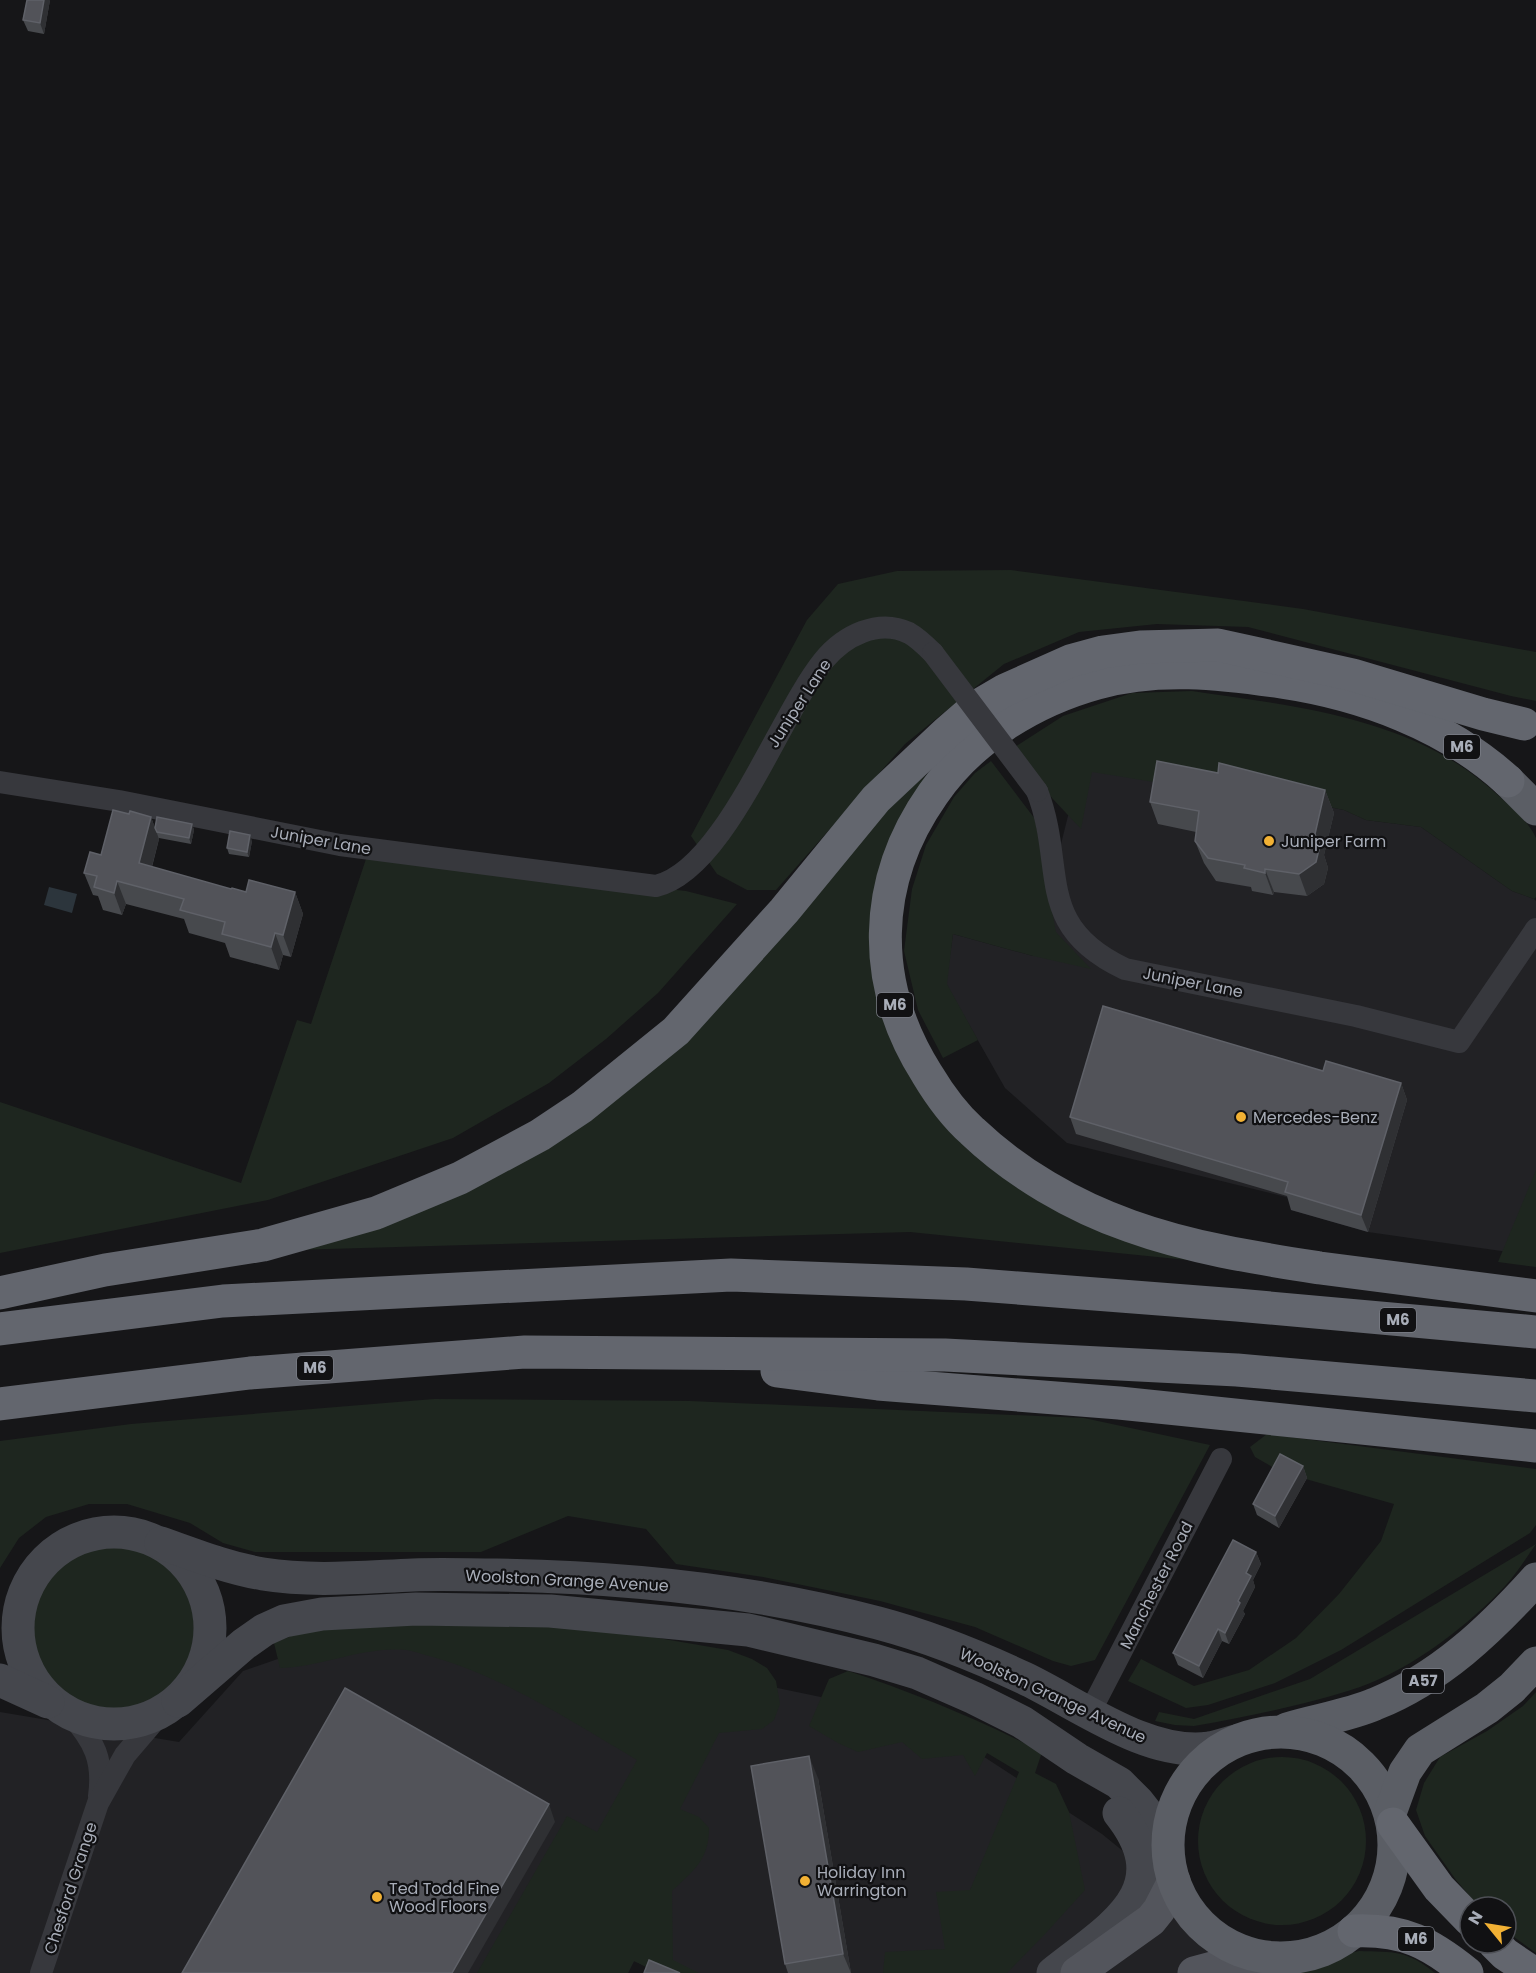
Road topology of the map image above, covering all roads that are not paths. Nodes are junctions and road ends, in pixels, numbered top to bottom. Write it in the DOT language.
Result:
graph roads {
  1 [pos="1530,725"];
  2 [pos="0,782"];
  3 [pos="1536,809"];
  4 [pos="1536,928"];
  5 [pos="0,1293"];
  6 [pos="1536,1296"];
  7 [pos="0,1329"];
  8 [pos="1536,1332"];
  9 [pos="632,1353"];
  10 [pos="1536,1396"];
  11 [pos="0,1404"];
  12 [pos="1536,1446"];
  13 [pos="1221,1459"];
  14 [pos="161,1543"];
  15 [pos="35,1572"];
  16 [pos="1536,1579"];
  17 [pos="0,1616"];
  18 [pos="1536,1663"];
  19 [pos="0,1680"];
  20 [pos="169,1708"];
  21 [pos="64,1711"];
  22 [pos="1090,1712"];
  23 [pos="1280,1731"];
  24 [pos="1236,1740"];
  25 [pos="1077,1759"];
  26 [pos="98,1803"];
  27 [pos="1392,1818"];
  28 [pos="1171,1870"];
  29 [pos="1458,1908"];
  30 [pos="1354,1931"];
  31 [pos="1506,1955"];
  32 [pos="1276,1958"];
  33 [pos="41,1973"];
  34 [pos="1053,1973"];
  35 [pos="1077,1973"];
  36 [pos="1194,1973"];
  37 [pos="1467,1973"];
  38 [pos="1533,1973"];
  1 -- 5 [label="highway, M6"];
  2 -- 4 [label="street, Juniper Lane, bridge"];
  3 -- 6 [label="highway, M6"];
  7 -- 8 [label="highway, M6"];
  9 -- 10 [label="highway, M6"];
  9 -- 11 [label="highway, M6"];
  9 -- 12 [label="highway, M6"];
  13 -- 22 [label="street, Manchester Road"];
  14 -- 15 [label="main road"];
  14 -- 20 [label="main road"];
  14 -- 22 [label="main road, Woolston Grange Avenue"];
  15 -- 17 [label="main road"];
  15 -- 21 [label="main road"];
  16 -- 23 [label="highway, A57"];
  18 -- 27 [label="highway, A57"];
  19 -- 21 [label="main road"];
  20 -- 21 [label="main road"];
  20 -- 25 [label="main road, Woolston Grange Avenue"];
  20 -- 26 [label="street, Chesford Grange"];
  21 -- 26 [label="street, Chesford Grange"];
  22 -- 24 [label="main road, Woolston Grange Avenue"];
  23 -- 24 [label="highway, A57"];
  23 -- 27 [label="highway, A57"];
  24 -- 28 [label="highway, A57"];
  25 -- 28 [label="main road, Woolston Grange Avenue"];
  25 -- 34 [label="main road"];
  26 -- 33 [label="street, Chesford Grange"];
  27 -- 29 [label="highway"];
  27 -- 30 [label="highway, A57"];
  28 -- 32 [label="highway, A57"];
  28 -- 35 [label="main road, A57"];
  30 -- 32 [label="highway, A57"];
  30 -- 37 [label="highway, M6"];
  31 -- 38 [label="highway"];
  32 -- 36 [label="main road, A57"];
}
